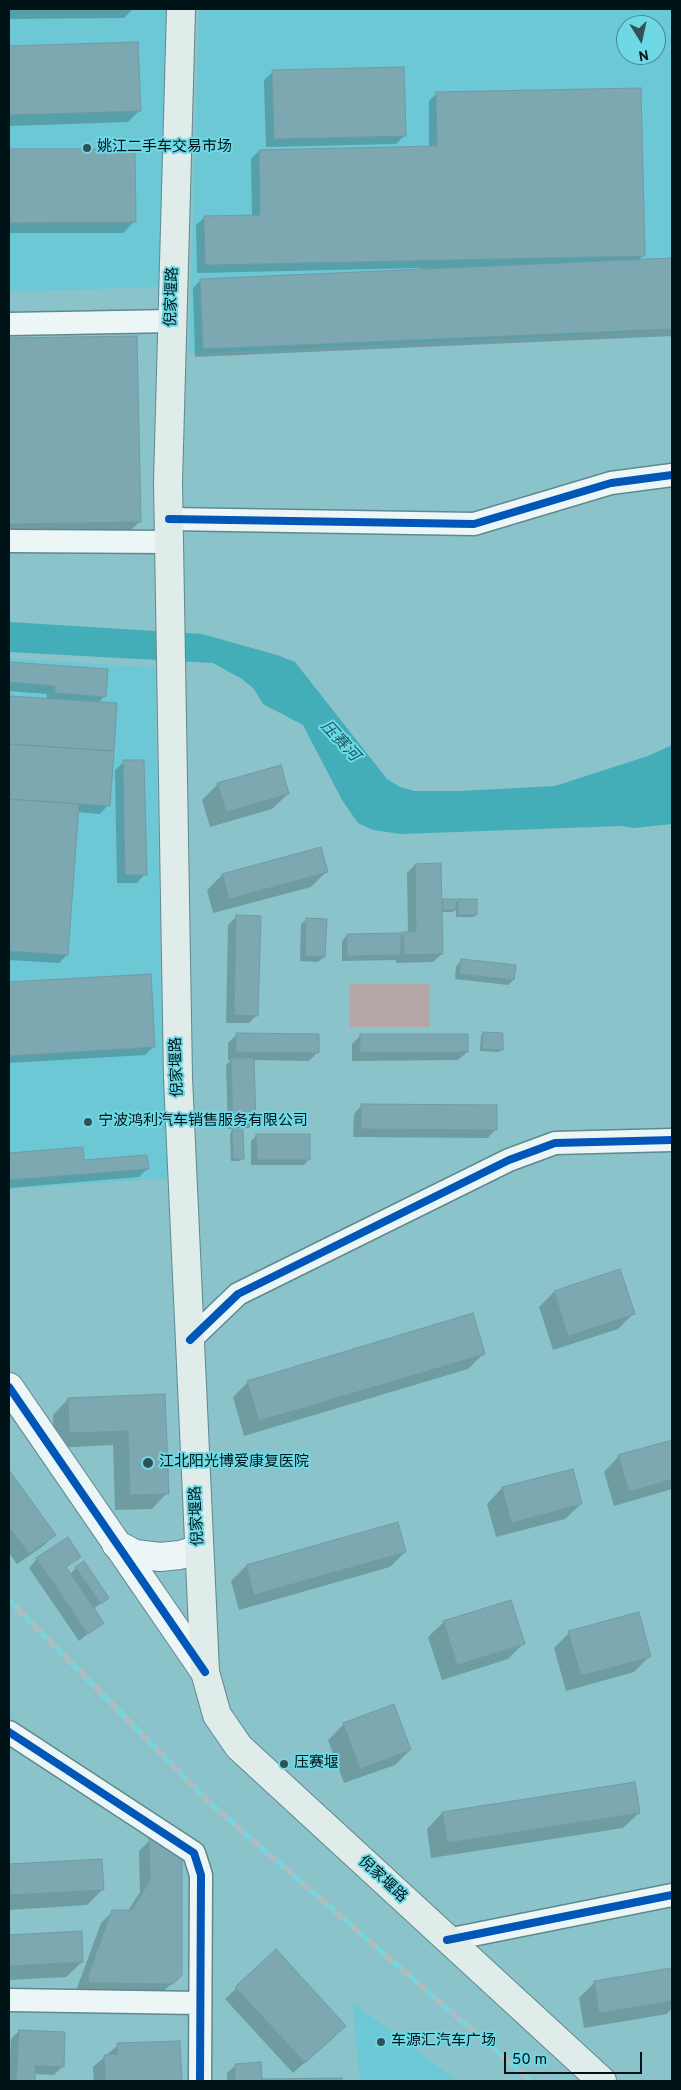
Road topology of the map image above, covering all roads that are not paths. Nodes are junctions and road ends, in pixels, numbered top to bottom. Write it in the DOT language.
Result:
graph roads {
  1 [pos="181,9"];
  2 [pos="172,321"];
  3 [pos="9,324"];
  4 [pos="672,475"];
  5 [pos="169,530"];
  6 [pos="9,541"];
  7 [pos="672,1140"];
  8 [pos="190,1340"];
  9 [pos="9,1387"];
  10 [pos="116,1544"];
  11 [pos="199,1549"];
  12 [pos="205,1672"];
  13 [pos="9,1732"];
  14 [pos="672,1895"];
  15 [pos="447,1940"];
  16 [pos="9,2000"];
  17 [pos="199,2003"];
  18 [pos="200,2081"];
  19 [pos="602,2081"];
  1 -- 2 [label="main road, 倪家堰路"];
  2 -- 3 [label="street"];
  2 -- 5 [label="main road, 倪家堰路"];
  4 -- 5 [label="street"];
  5 -- 6 [label="street"];
  5 -- 8 [label="main road, 倪家堰路"];
  7 -- 8 [label="street"];
  8 -- 11 [label="main road, 倪家堰路"];
  9 -- 10 [label="street"];
  10 -- 11 [label="street"];
  10 -- 12 [label="street"];
  11 -- 12 [label="main road, 倪家堰路"];
  12 -- 15 [label="main road, 倪家堰路"];
  13 -- 17 [label="street"];
  14 -- 15 [label="street"];
  15 -- 19 [label="main road, 倪家堰路"];
  16 -- 17 [label="street"];
  17 -- 18 [label="street"];
}
